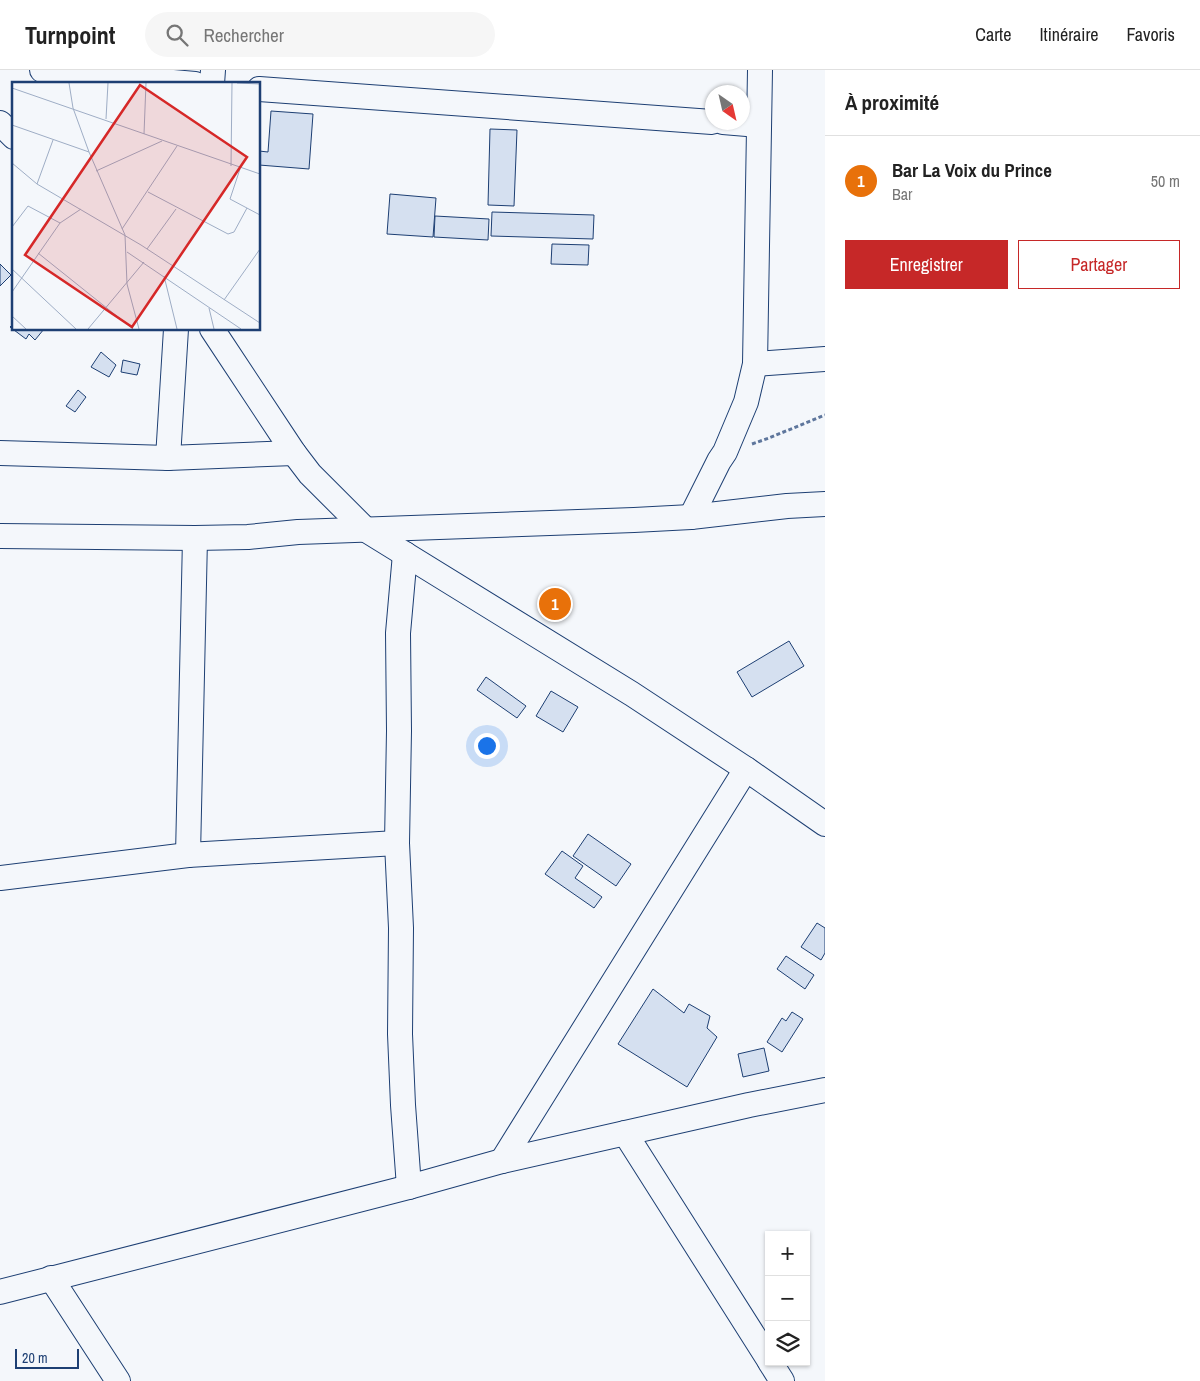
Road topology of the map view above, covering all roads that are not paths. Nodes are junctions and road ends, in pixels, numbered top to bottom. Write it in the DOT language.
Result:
graph roads {
  1 [pos="42,70"];
  2 [pos="760,70"];
  3 [pos="173,82"];
  4 [pos="260,89"];
  5 [pos="705,121"];
  6 [pos="0,124"];
  7 [pos="750,124"];
  8 [pos="759,125"];
  9 [pos="12,135"];
  10 [pos="176,330"];
  11 [pos="213,330"];
  12 [pos="825,359"];
  13 [pos="755,364"];
  14 [pos="5,449"];
  15 [pos="294,453"];
  16 [pos="168,458"];
  17 [pos="825,504"];
  18 [pos="690,517"];
  19 [pos="366,530"];
  20 [pos="0,536"];
  21 [pos="195,538"];
  22 [pos="405,554"];
  23 [pos="746,769"];
  24 [pos="825,824"];
  25 [pos="397,843"];
  26 [pos="188,855"];
  27 [pos="0,878"];
  28 [pos="825,1090"];
  29 [pos="625,1133"];
  30 [pos="502,1161"];
  31 [pos="409,1187"];
  32 [pos="51,1278"];
  33 [pos="0,1292"];
  34 [pos="765,1355"];
  35 [pos="772,1366"];
  36 [pos="118,1381"];
  37 [pos="782,1381"];
  1 -- 3 [label="street"];
  2 -- 8 [label="street"];
  4 -- 5 [label="street"];
  6 -- 9 [label="street"];
  7 -- 8 [label="street"];
  8 -- 13 [label="street"];
  10 -- 16 [label="street"];
  11 -- 15 [label="street"];
  12 -- 13 [label="street"];
  13 -- 18 [label="street"];
  14 -- 16 [label="street"];
  15 -- 16 [label="street"];
  15 -- 19 [label="street"];
  17 -- 18 [label="street"];
  18 -- 19 [label="street"];
  19 -- 21 [label="street"];
  19 -- 22 [label="street"];
  20 -- 21 [label="street"];
  21 -- 26 [label="street"];
  22 -- 23 [label="street"];
  22 -- 25 [label="street"];
  23 -- 24 [label="street"];
  23 -- 30 [label="street"];
  25 -- 26 [label="street"];
  25 -- 31 [label="street"];
  26 -- 27 [label="street"];
  28 -- 29 [label="street"];
  29 -- 30 [label="street"];
  29 -- 34 [label="street"];
  30 -- 31 [label="street"];
  31 -- 32 [label="street"];
  32 -- 33 [label="street"];
  32 -- 36 [label="street"];
  35 -- 37 [label="street"];
}
